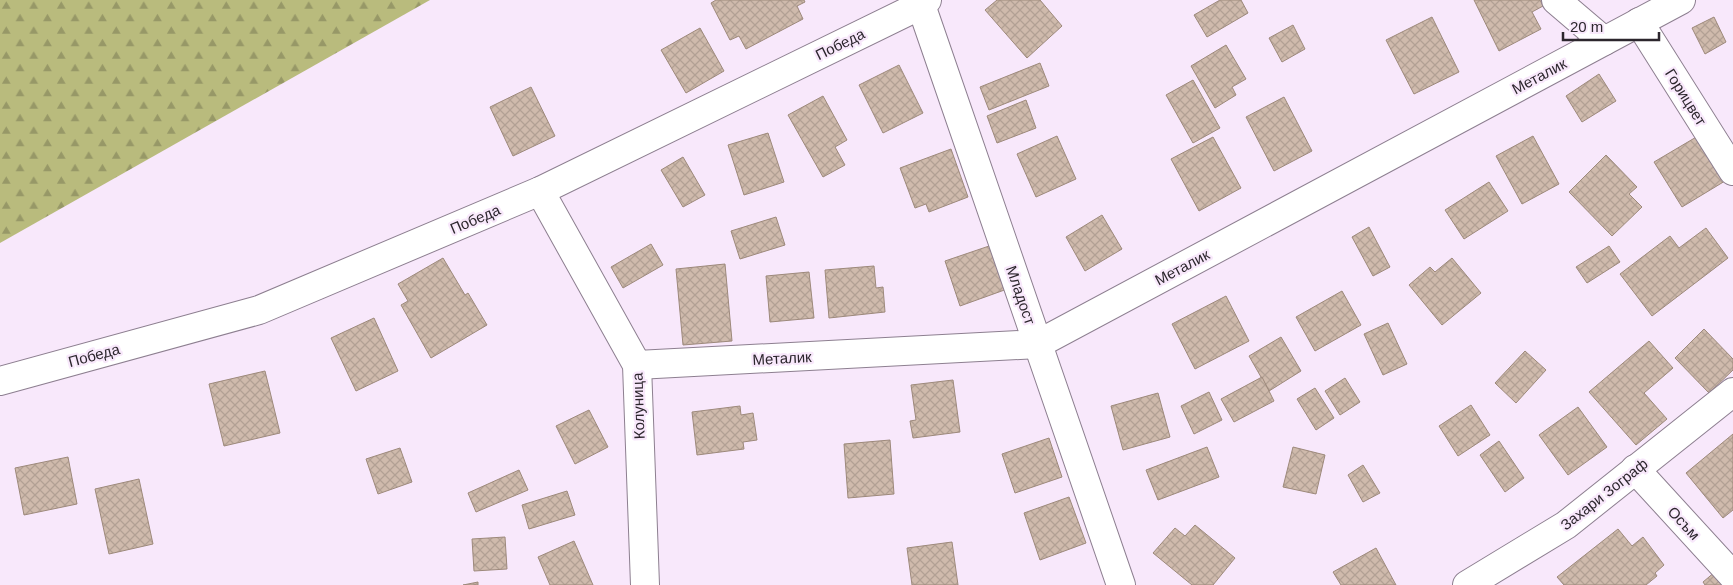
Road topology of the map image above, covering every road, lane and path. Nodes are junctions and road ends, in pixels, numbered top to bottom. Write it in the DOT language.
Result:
graph roads {
  1 [pos="1556,0"];
  2 [pos="1681,0"];
  3 [pos="924,2"];
  4 [pos="1640,22"];
  5 [pos="1604,41"];
  6 [pos="1733,171"];
  7 [pos="540,191"];
  8 [pos="1038,344"];
  9 [pos="637,365"];
  10 [pos="0,381"];
  11 [pos="1733,392"];
  12 [pos="1635,469"];
  13 [pos="1733,576"];
  14 [pos="646,585"];
  15 [pos="1121,585"];
  16 [pos="1467,585"];
  1 -- 5 [label="street"];
  2 -- 4 [label="street, Металик"];
  3 -- 7 [label="street, Победа"];
  3 -- 8 [label="street, Младост"];
  4 -- 5 [label="street, Металик"];
  4 -- 6 [label="street, Горицвет"];
  5 -- 8 [label="street, Металик"];
  7 -- 9 [label="street, Колуница"];
  7 -- 10 [label="street, Победа"];
  8 -- 9 [label="street, Металик"];
  8 -- 15 [label="street, Младост"];
  9 -- 14 [label="street, Колуница"];
  11 -- 12 [label="street, Захари Зограф"];
  12 -- 13 [label="street, Осъм"];
  12 -- 16 [label="street, Захари Зограф"];
}
